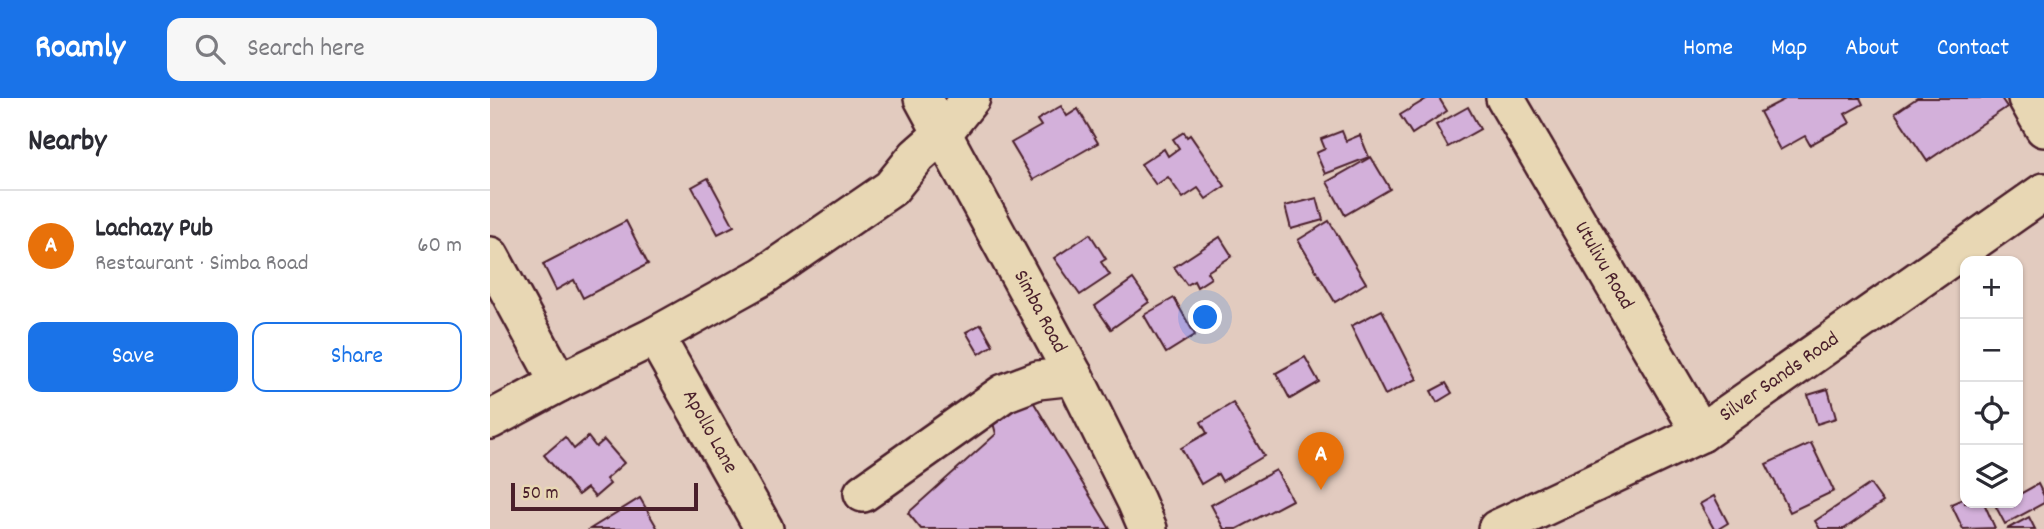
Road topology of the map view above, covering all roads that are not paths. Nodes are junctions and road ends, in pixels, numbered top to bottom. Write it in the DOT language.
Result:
graph roads {
  1 [pos="923,98"];
  2 [pos="971,98"];
  3 [pos="1505,98"];
  4 [pos="2027,98"];
  5 [pos="2044,128"];
  6 [pos="943,133"];
  7 [pos="2044,192"];
  8 [pos="490,256"];
  9 [pos="655,336"];
  10 [pos="1073,376"];
  11 [pos="559,383"];
  12 [pos="490,420"];
  13 [pos="1701,433"];
  14 [pos="863,494"];
  15 [pos="764,529"];
  16 [pos="1148,529"];
  17 [pos="1497,529"];
  1 -- 6 [label="street, Simba Road"];
  2 -- 6 [label="street"];
  3 -- 13 [label="street, Utulivu Road"];
  4 -- 5 [label="street"];
  6 -- 9 [label="street"];
  6 -- 10 [label="street, Simba Road"];
  7 -- 13 [label="street, Silver Sands Road"];
  8 -- 11 [label="street"];
  9 -- 11 [label="street"];
  9 -- 15 [label="street, Apollo Lane"];
  10 -- 14 [label="street"];
  10 -- 16 [label="street, Simba Road"];
  11 -- 12 [label="street"];
  13 -- 17 [label="street, Silver Sands Road"];
}
